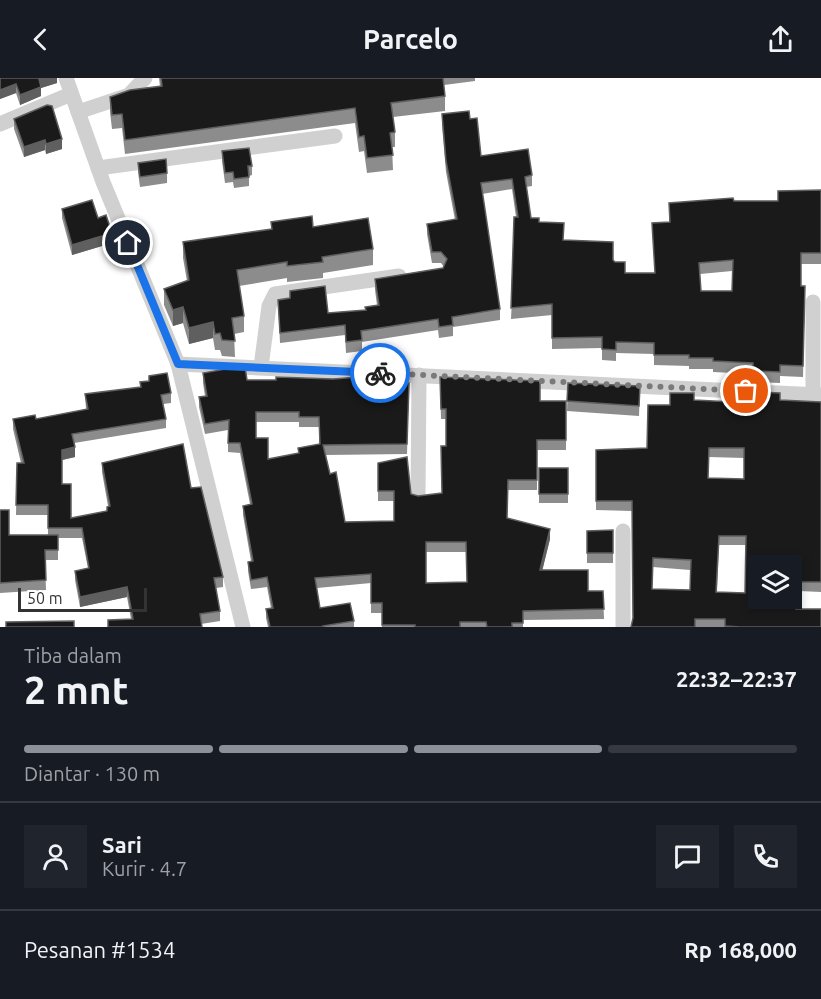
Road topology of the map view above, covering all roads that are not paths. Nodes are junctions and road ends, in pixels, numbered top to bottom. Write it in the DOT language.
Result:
graph roads {
  1 [pos="66,78"];
  2 [pos="145,78"];
  3 [pos="71,94"];
  4 [pos="78,112"];
  5 [pos="0,124"];
  6 [pos="335,136"];
  7 [pos="98,168"];
  8 [pos="415,274"];
  9 [pos="813,303"];
  10 [pos="178,364"];
  11 [pos="261,368"];
  12 [pos="419,375"];
  13 [pos="817,395"];
  14 [pos="418,496"];
  15 [pos="623,531"];
  16 [pos="243,627"];
  17 [pos="623,627"];
  1 -- 3 [label="street"];
  2 -- 4 [label="street"];
  3 -- 4 [label="street"];
  3 -- 5 [label="street"];
  4 -- 7 [label="street"];
  6 -- 7 [label="street"];
  7 -- 10 [label="street"];
  8 -- 11 [label="street"];
  9 -- 13 [label="street"];
  10 -- 11 [label="street"];
  10 -- 16 [label="street"];
  11 -- 12 [label="street"];
  12 -- 13 [label="street"];
  12 -- 14 [label="street"];
  15 -- 17 [label="street"];
}
